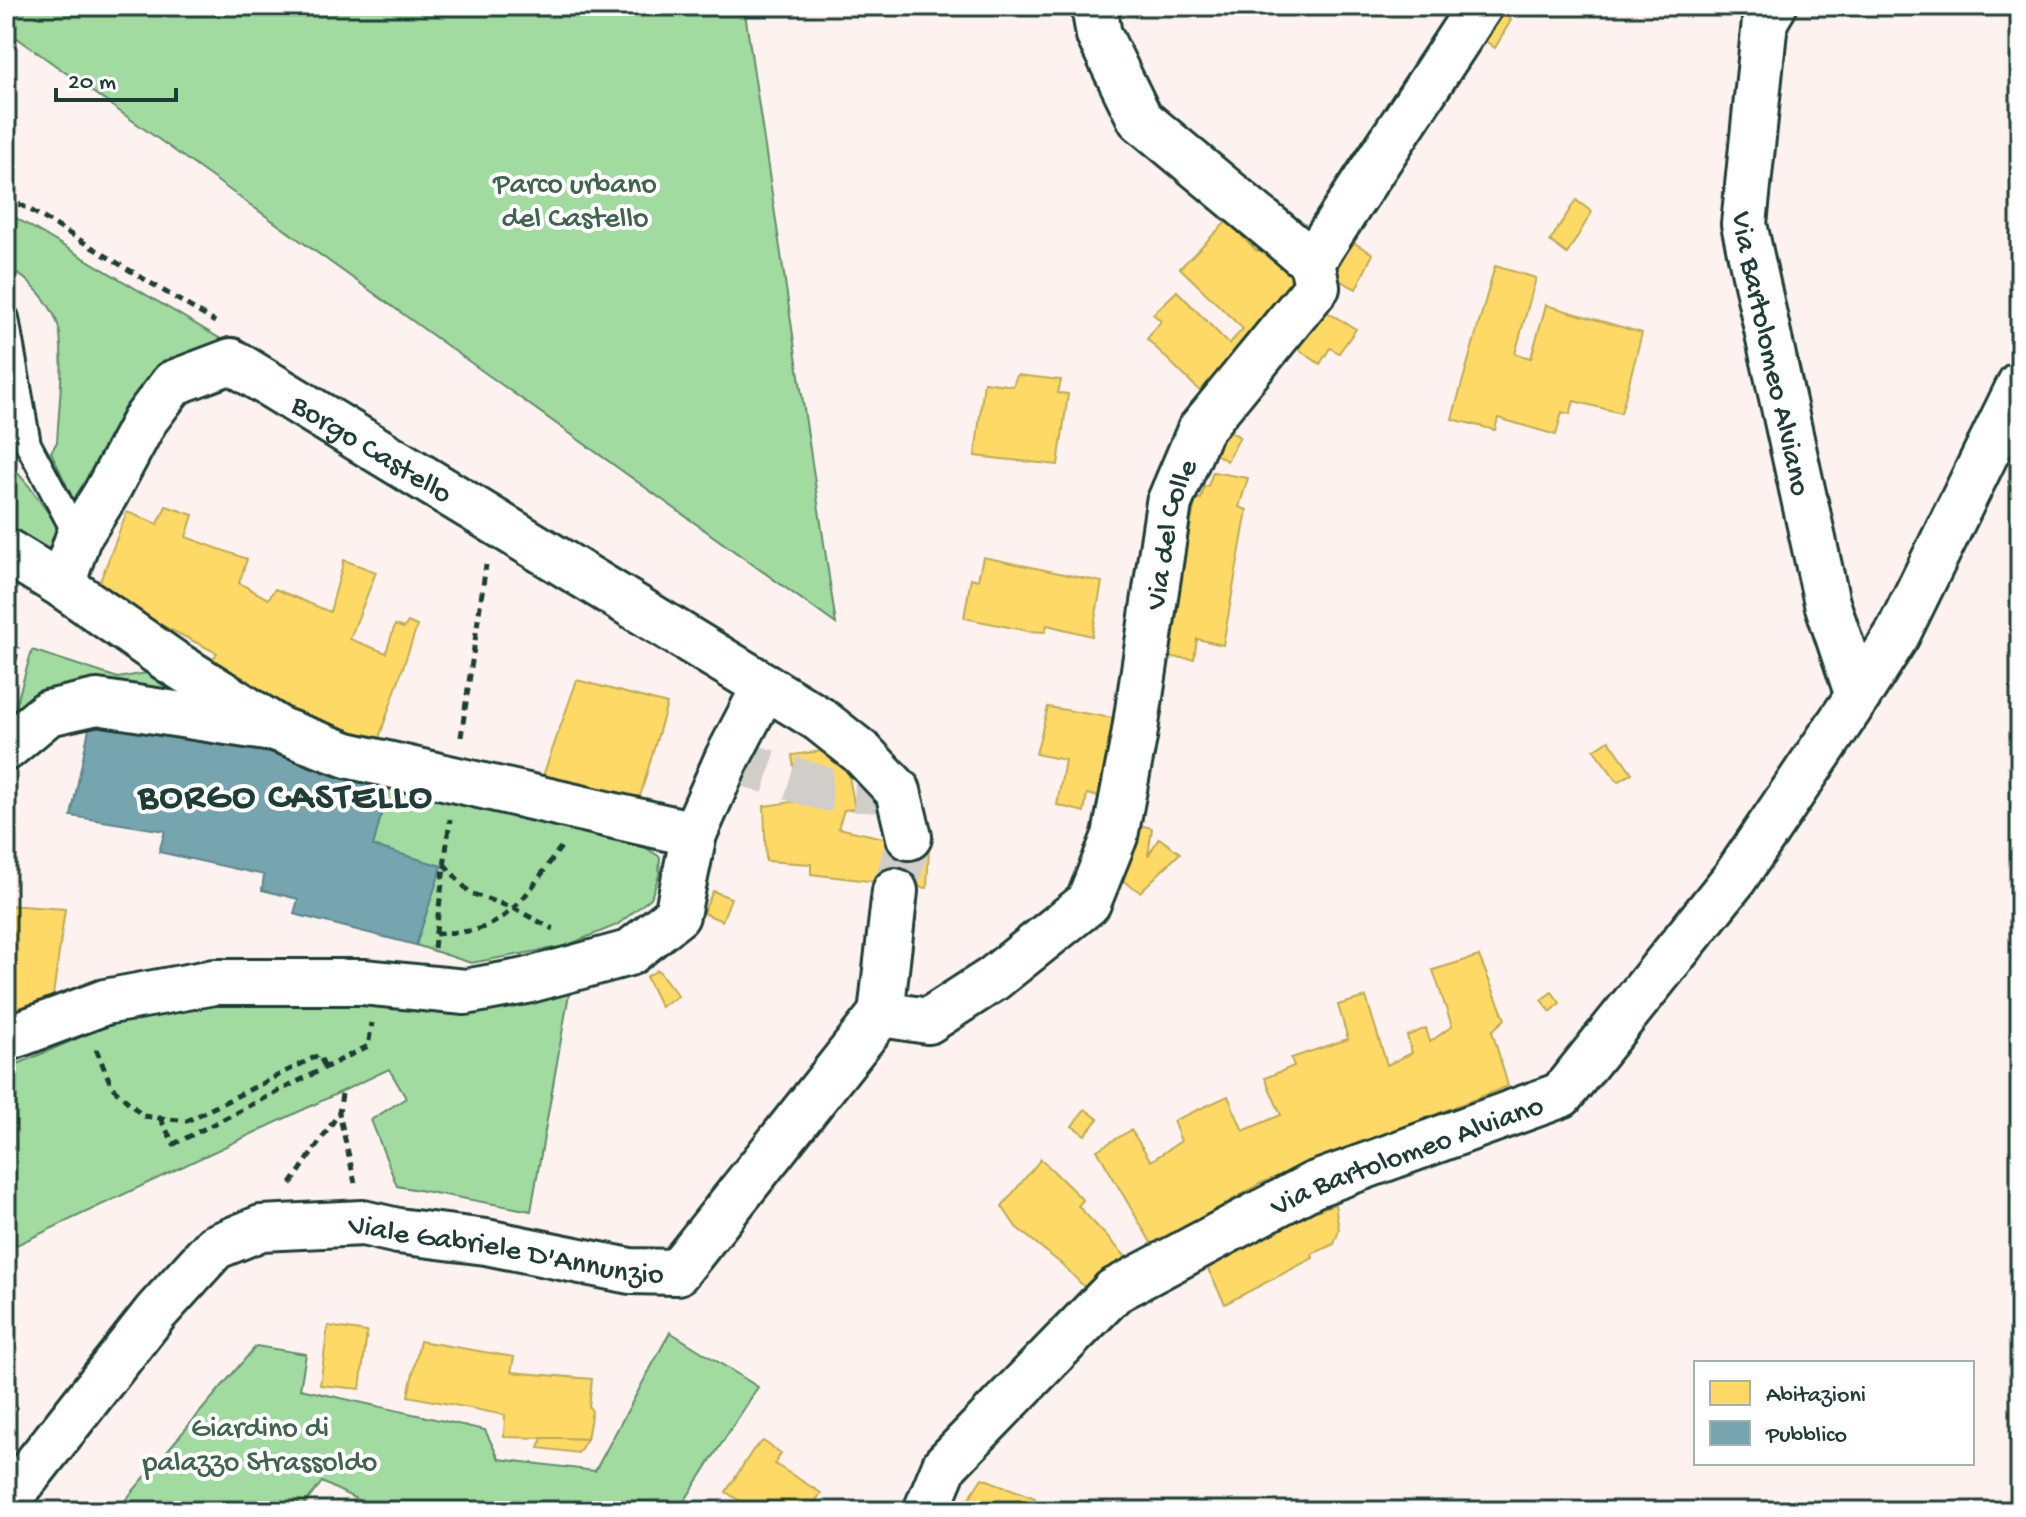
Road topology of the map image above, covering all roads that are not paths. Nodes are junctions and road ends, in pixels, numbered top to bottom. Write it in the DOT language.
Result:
graph roads {
  1 [pos="1094,6"];
  2 [pos="1480,6"];
  3 [pos="1774,6"];
  4 [pos="1312,262"];
  5 [pos="6,318"];
  6 [pos="2020,384"];
  7 [pos="78,538"];
  8 [pos="6,551"];
  9 [pos="62,585"];
  10 [pos="765,686"];
  11 [pos="1858,696"];
  12 [pos="280,730"];
  13 [pos="6,748"];
  14 [pos="694,834"];
  15 [pos="909,837"];
  16 [pos="895,891"];
  17 [pos="881,1014"];
  18 [pos="6,1039"];
  19 [pos="6,1503"];
  20 [pos="926,1511"];
  1 -- 4 [label="street"];
  2 -- 4 [label="street, Via del Colle"];
  3 -- 11 [label="street, Via Bartolomeo Alviano"];
  4 -- 17 [label="street, Via del Colle"];
  5 -- 7 [label="lane"];
  6 -- 11 [label="street, Via Bartolomeo Alviano"];
  7 -- 9 [label="street, Borgo Castello"];
  7 -- 10 [label="street, Borgo Castello"];
  8 -- 9 [label="street"];
  9 -- 12 [label="street"];
  10 -- 14 [label="street"];
  10 -- 15 [label="street, Borgo Castello"];
  11 -- 20 [label="street, Via Bartolomeo Alviano"];
  12 -- 13 [label="street"];
  12 -- 14 [label="street"];
  14 -- 18 [label="street"];
  16 -- 17 [label="street"];
  17 -- 19 [label="street, Viale Gabriele D'Annunzio"];
}
